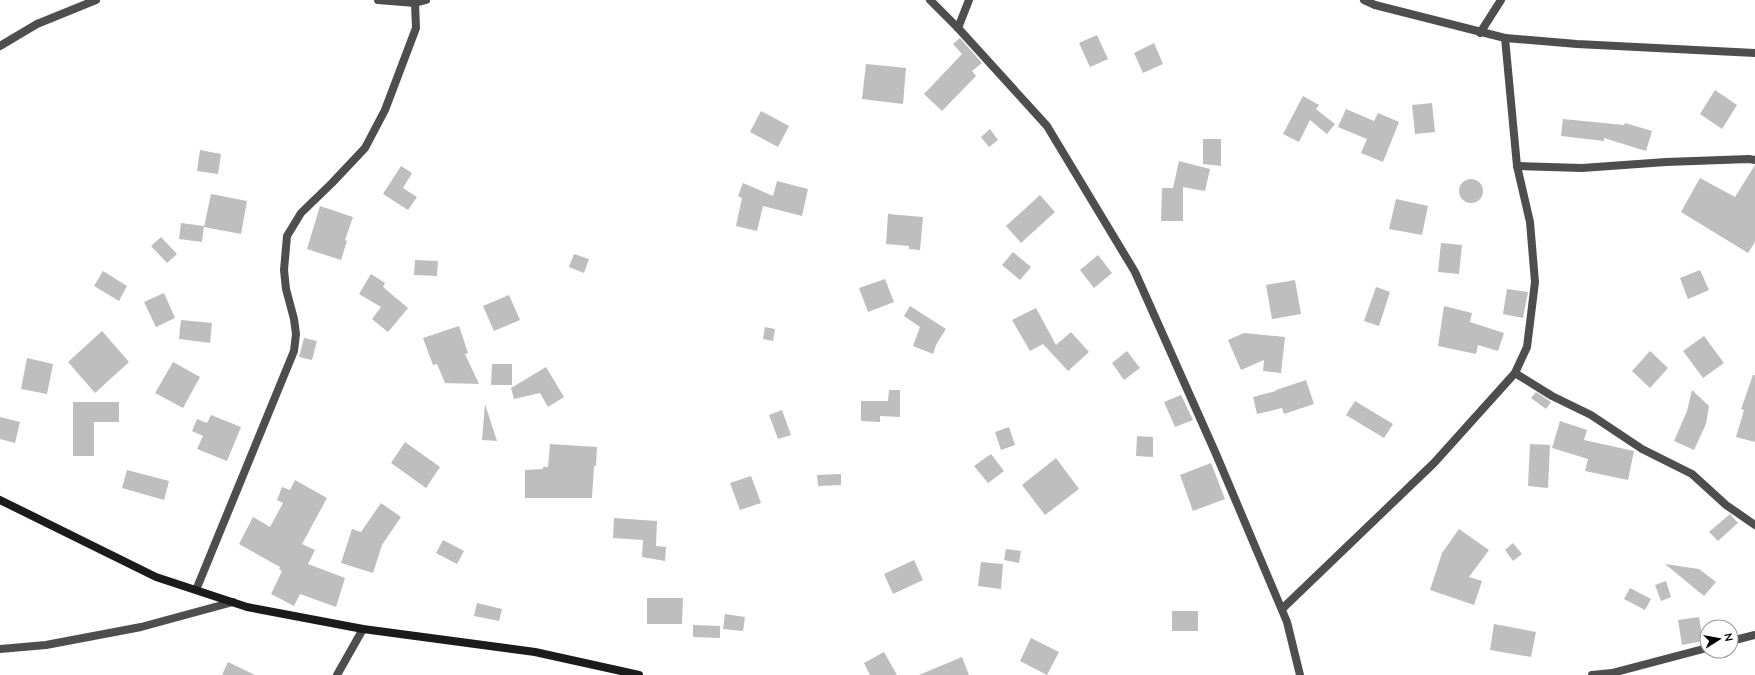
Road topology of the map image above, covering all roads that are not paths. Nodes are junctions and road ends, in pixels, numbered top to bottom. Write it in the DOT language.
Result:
graph roads {
  1 [pos="96,0"];
  2 [pos="378,0"];
  3 [pos="426,0"];
  4 [pos="930,0"];
  5 [pos="969,0"];
  6 [pos="1364,0"];
  7 [pos="1501,0"];
  8 [pos="415,3"];
  9 [pos="958,28"];
  10 [pos="1480,33"];
  11 [pos="1505,38"];
  12 [pos="0,46"];
  13 [pos="1755,53"];
  14 [pos="1755,160"];
  15 [pos="1518,166"];
  16 [pos="1516,374"];
  17 [pos="0,500"];
  18 [pos="1755,524"];
  19 [pos="196,590"];
  20 [pos="233,602"];
  21 [pos="1282,609"];
  22 [pos="362,629"];
  23 [pos="1755,634"];
  24 [pos="1739,639"];
  25 [pos="0,649"];
  26 [pos="1699,650"];
  27 [pos="337,675"];
  28 [pos="639,675"];
  29 [pos="1300,675"];
  30 [pos="1592,675"];
  1 -- 12 [label="street"];
  2 -- 8 [label="street"];
  3 -- 8 [label="street"];
  4 -- 9 [label="street"];
  5 -- 9 [label="street"];
  6 -- 10 [label="street"];
  7 -- 10 [label="street"];
  8 -- 19 [label="street"];
  9 -- 21 [label="street"];
  10 -- 11 [label="street"];
  11 -- 13 [label="street"];
  11 -- 15 [label="street"];
  14 -- 15 [label="street"];
  15 -- 16 [label="street"];
  16 -- 18 [label="street"];
  16 -- 21 [label="street"];
  17 -- 19 [label="street"];
  19 -- 20 [label="street"];
  20 -- 22 [label="street"];
  20 -- 25 [label="street"];
  21 -- 29 [label="street"];
  22 -- 27 [label="street"];
  22 -- 28 [label="street"];
  23 -- 24 [label="street"];
  26 -- 30 [label="street"];
}
